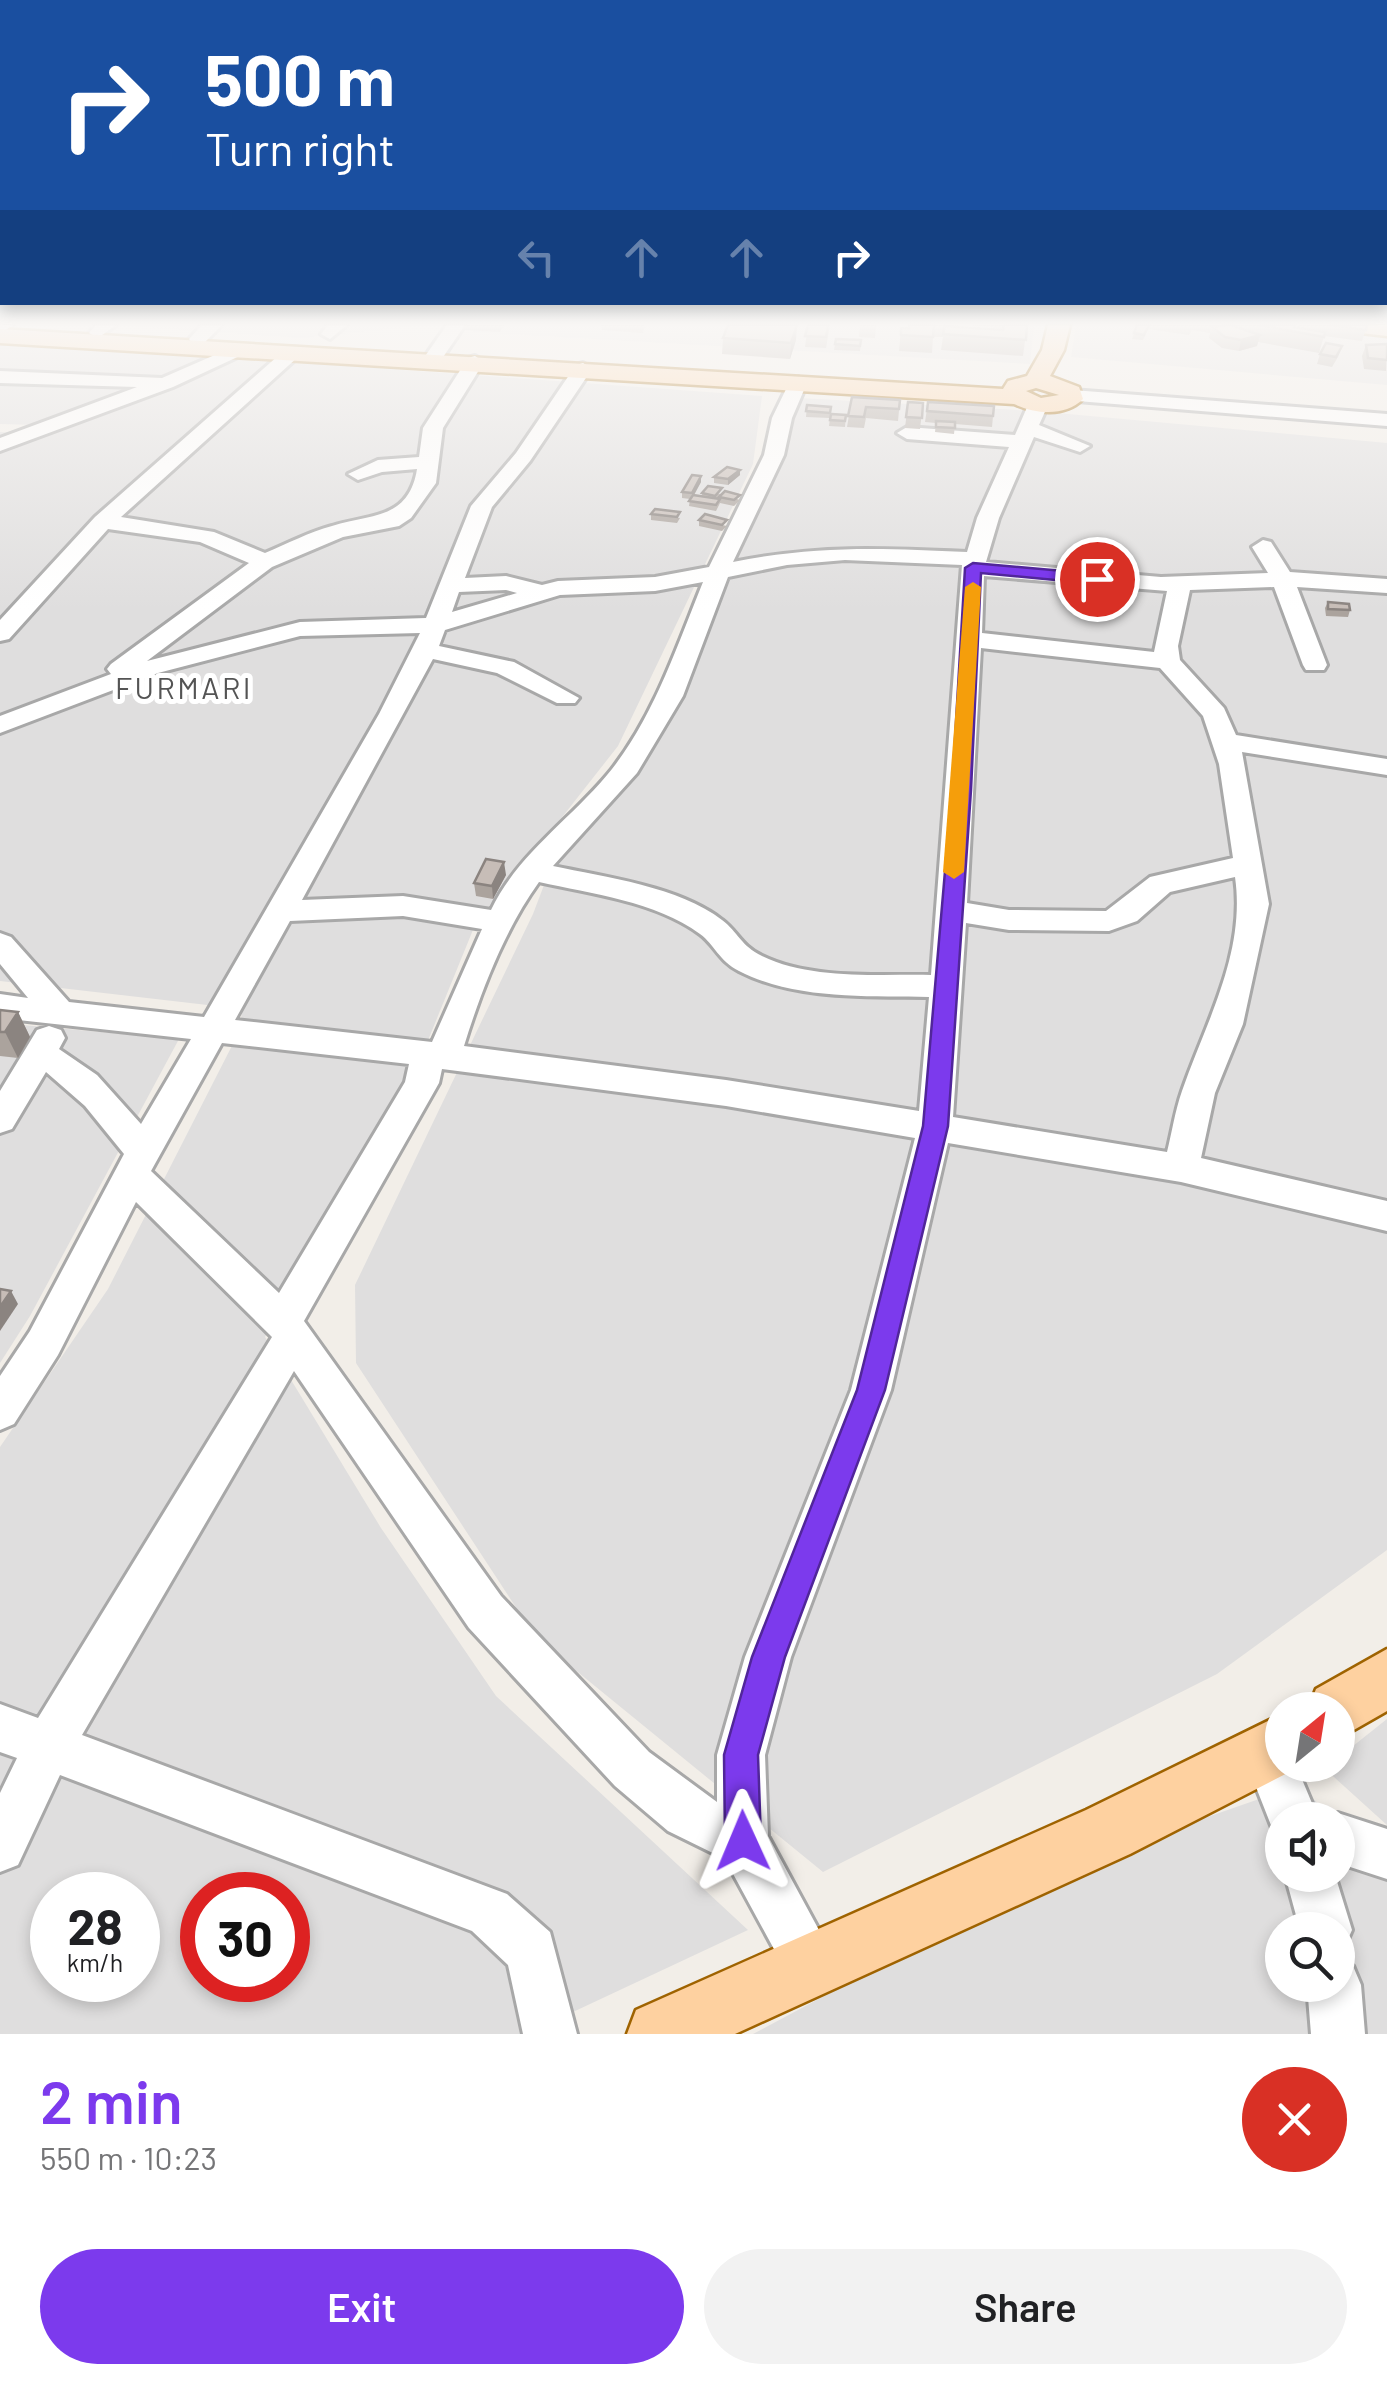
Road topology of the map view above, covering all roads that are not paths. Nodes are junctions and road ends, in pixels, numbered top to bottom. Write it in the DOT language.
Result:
graph roads {
  1 [pos="68,420"];
  2 [pos="217,420"];
  3 [pos="438,420"];
  4 [pos="548,420"];
  5 [pos="782,420"];
  6 [pos="961,420"];
  7 [pos="1029,420"];
  8 [pos="1054,420"];
  9 [pos="0,426"];
  10 [pos="41,430"];
  11 [pos="907,433"];
  12 [pos="0,446"];
  13 [pos="1080,446"];
  14 [pos="428,462"];
  15 [pos="358,474"];
  16 [pos="103,522"];
  17 [pos="1263,546"];
  18 [pos="264,562"];
  19 [pos="975,563"];
  20 [pos="718,574"];
  21 [pos="1283,579"];
  22 [pos="1180,583"];
  23 [pos="450,586"];
  24 [pos="1387,586"];
  25 [pos="539,592"];
  26 [pos="0,634"];
  27 [pos="430,638"];
  28 [pos="968,639"];
  29 [pos="1168,662"];
  30 [pos="1315,665"];
  31 [pos="88,692"];
  32 [pos="566,698"];
  33 [pos="0,725"];
  34 [pos="1223,740"];
  35 [pos="1387,767"];
  36 [pos="1246,865"];
  37 [pos="532,871"];
  38 [pos="950,910"];
  39 [pos="278,911"];
  40 [pos="498,921"];
  41 [pos="0,944"];
  42 [pos="948,986"];
  43 [pos="0,1006"];
  44 [pos="62,1012"];
  45 [pos="214,1030"];
  46 [pos="40,1054"];
  47 [pos="436,1055"];
  48 [pos="0,1120"];
  49 [pos="936,1126"];
  50 [pos="138,1165"];
  51 [pos="1181,1168"];
  52 [pos="1387,1216"];
  53 [pos="288,1330"];
  54 [pos="0,1411"];
  55 [pos="1387,1678"];
  56 [pos="1355,1698"];
  57 [pos="0,1728"];
  58 [pos="49,1746"];
  59 [pos="1265,1754"];
  60 [pos="743,1841"];
  61 [pos="1355,1844"];
  62 [pos="0,1847"];
  63 [pos="1387,1854"];
  64 [pos="814,1967"];
  65 [pos="1335,2002"];
  66 [pos="550,2034"];
  67 [pos="660,2034"];
  68 [pos="1338,2034"];
  1 -- 10 [label="street"];
  2 -- 16 [label="street"];
  3 -- 14 [label="street"];
  4 -- 23 [label="street"];
  5 -- 20 [label="street"];
  6 -- 11 [label="street"];
  7 -- 19 [label="street"];
  8 -- 13 [label="street"];
  9 -- 10 [label="street"];
  10 -- 12 [label="street"];
  14 -- 15 [label="street"];
  14 -- 18 [label="street"];
  16 -- 18 [label="street"];
  16 -- 26 [label="street"];
  17 -- 21 [label="street"];
  18 -- 31 [label="street"];
  19 -- 20 [label="street"];
  19 -- 22 [label="street"];
  19 -- 28 [label="street"];
  20 -- 25 [label="street"];
  20 -- 37 [label="street"];
  21 -- 22 [label="street"];
  21 -- 24 [label="street"];
  21 -- 30 [label="street"];
  22 -- 29 [label="street"];
  23 -- 25 [label="street"];
  23 -- 27 [label="street"];
  25 -- 27 [label="street"];
  27 -- 31 [label="street"];
  27 -- 32 [label="street"];
  27 -- 39 [label="street"];
  28 -- 29 [label="street"];
  28 -- 38 [label="street"];
  29 -- 34 [label="street"];
  31 -- 33 [label="street"];
  34 -- 35 [label="street"];
  34 -- 36 [label="street"];
  36 -- 38 [label="street"];
  36 -- 51 [label="street"];
  37 -- 40 [label="street"];
  37 -- 42 [label="street"];
  38 -- 42 [label="street"];
  39 -- 40 [label="street"];
  39 -- 45 [label="street"];
  40 -- 47 [label="street"];
  41 -- 44 [label="street"];
  42 -- 49 [label="street"];
  43 -- 44 [label="street"];
  44 -- 45 [label="street"];
  44 -- 46 [label="street"];
  45 -- 47 [label="street"];
  45 -- 50 [label="street"];
  46 -- 48 [label="street"];
  46 -- 50 [label="street"];
  47 -- 49 [label="street"];
  47 -- 53 [label="street"];
  49 -- 51 [label="street"];
  49 -- 60 [label="street"];
  50 -- 53 [label="street"];
  50 -- 54 [label="street"];
  51 -- 52 [label="street"];
  53 -- 58 [label="street"];
  53 -- 60 [label="street"];
  55 -- 56 [label="main road"];
  57 -- 58 [label="street"];
  58 -- 62 [label="street"];
  58 -- 66 [label="street"];
  59 -- 64 [label="main road"];
  60 -- 64 [label="street"];
  61 -- 63 [label="street"];
  64 -- 67 [label="main road"];
  65 -- 68 [label="street"];
}
